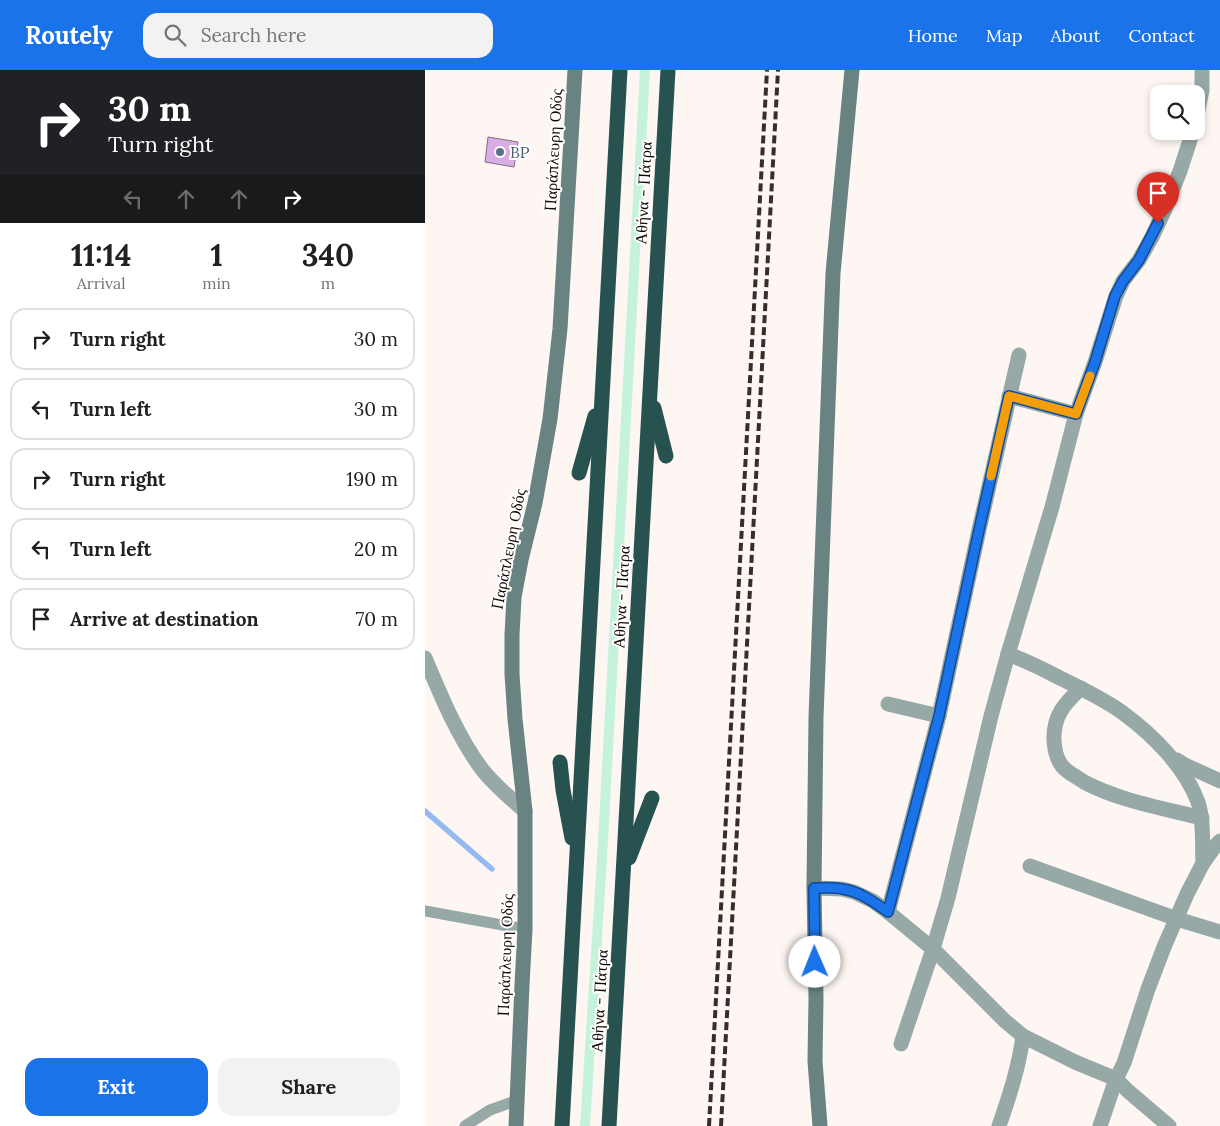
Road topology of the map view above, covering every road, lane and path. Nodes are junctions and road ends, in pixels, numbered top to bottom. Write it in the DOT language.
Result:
graph roads {
  1 [pos="575,70"];
  2 [pos="620,70"];
  3 [pos="668,70"];
  4 [pos="852,70"];
  5 [pos="1202,70"];
  6 [pos="1202,85"];
  7 [pos="1190,140"];
  8 [pos="1019,355"];
  9 [pos="603,388"];
  10 [pos="650,392"];
  11 [pos="1009,396"];
  12 [pos="1076,414"];
  13 [pos="666,456"];
  14 [pos="579,473"];
  15 [pos="1008,654"];
  16 [pos="425,658"];
  17 [pos="1081,688"];
  18 [pos="888,704"];
  19 [pos="939,716"];
  20 [pos="1167,754"];
  21 [pos="560,762"];
  22 [pos="1220,782"];
  23 [pos="652,798"];
  24 [pos="525,811"];
  25 [pos="1202,818"];
  26 [pos="1220,841"];
  27 [pos="577,859"];
  28 [pos="1203,863"];
  29 [pos="1030,866"];
  30 [pos="623,871"];
  31 [pos="814,888"];
  32 [pos="425,911"];
  33 [pos="888,912"];
  34 [pos="1177,919"];
  35 [pos="525,929"];
  36 [pos="1220,932"];
  37 [pos="933,949"];
  38 [pos="1023,1036"];
  39 [pos="901,1044"];
  40 [pos="1116,1079"];
  41 [pos="518,1100"];
  42 [pos="465,1126"];
  43 [pos="516,1126"];
  44 [pos="562,1126"];
  45 [pos="609,1126"];
  46 [pos="820,1126"];
  47 [pos="999,1126"];
  48 [pos="1100,1126"];
  49 [pos="1169,1126"];
  1 -- 24 [label="street, Παράπλευρη Οδός"];
  2 -- 9 [label="highway, Αθήνα - Πάτρα"];
  3 -- 10 [label="highway, Αθήνα - Πάτρα"];
  4 -- 31 [label="street"];
  5 -- 6 [label="street"];
  7 -- 12 [label="street"];
  8 -- 11 [label="street"];
  9 -- 14 [label="highway"];
  9 -- 27 [label="highway, Αθήνα - Πάτρα"];
  10 -- 13 [label="highway"];
  10 -- 30 [label="highway, Αθήνα - Πάτρα"];
  11 -- 12 [label="street"];
  11 -- 19 [label="street"];
  12 -- 15 [label="street"];
  15 -- 17 [label="street"];
  15 -- 37 [label="street"];
  16 -- 24 [label="street"];
  17 -- 20 [label="street"];
  17 -- 25 [label="street"];
  18 -- 19 [label="street"];
  19 -- 33 [label="street"];
  20 -- 22 [label="street"];
  20 -- 25 [label="street"];
  21 -- 27 [label="highway"];
  23 -- 30 [label="highway"];
  24 -- 35 [label="street, Παράπλευρη Οδός"];
  25 -- 28 [label="street"];
  26 -- 28 [label="street"];
  27 -- 44 [label="highway, Αθήνα - Πάτρα"];
  28 -- 34 [label="street"];
  29 -- 34 [label="street"];
  30 -- 45 [label="highway, Αθήνα - Πάτρα"];
  31 -- 33 [label="street"];
  31 -- 46 [label="street"];
  32 -- 35 [label="lane"];
  33 -- 37 [label="street"];
  34 -- 36 [label="street"];
  34 -- 40 [label="street"];
  35 -- 41 [label="street, Παράπλευρη Οδός"];
  37 -- 38 [label="street"];
  37 -- 39 [label="street"];
  38 -- 40 [label="street"];
  38 -- 47 [label="street"];
  40 -- 48 [label="street"];
  40 -- 49 [label="street"];
  41 -- 42 [label="lane"];
  41 -- 43 [label="street, Παράπλευρη Οδός"];
}
